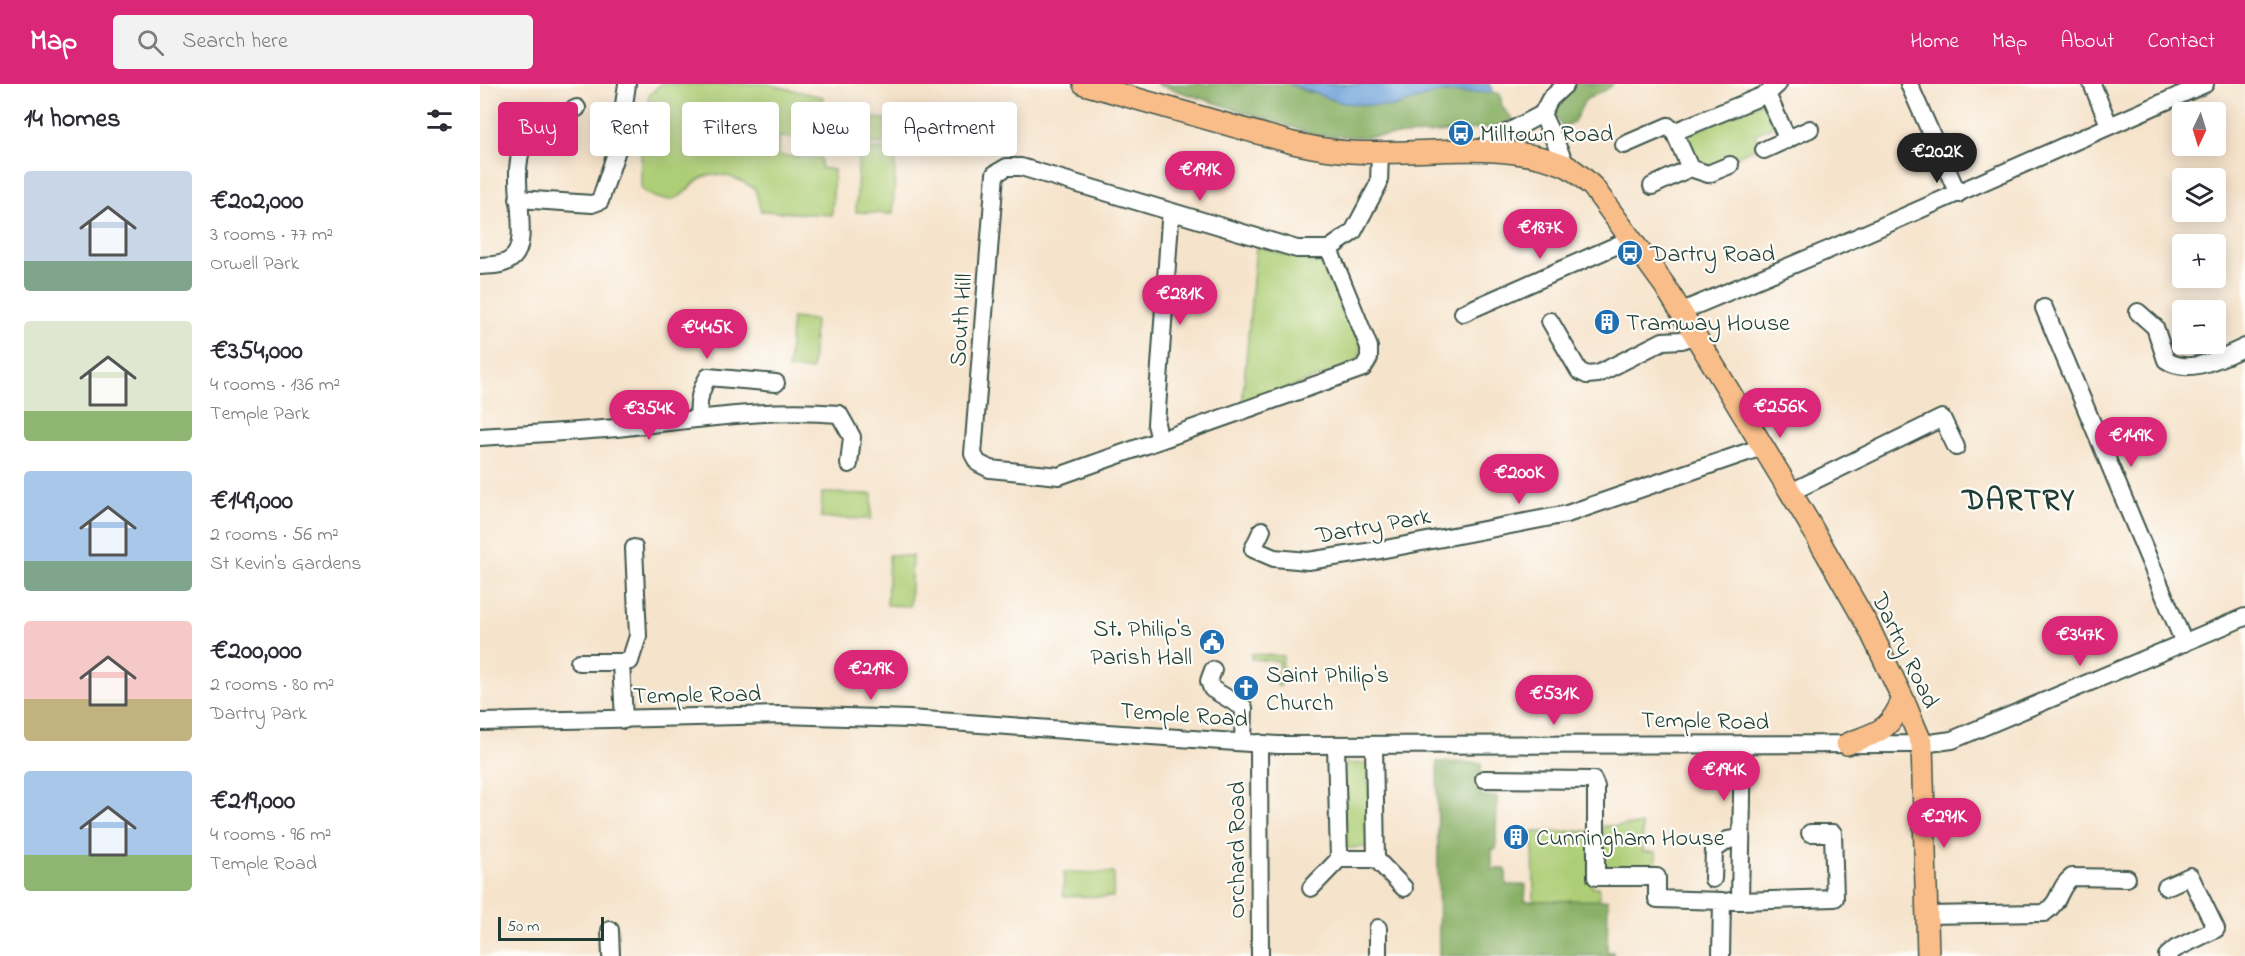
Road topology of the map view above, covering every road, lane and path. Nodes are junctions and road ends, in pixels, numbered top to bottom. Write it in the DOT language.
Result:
graph roads {
  1 [pos="627,84"];
  2 [pos="1084,84"];
  3 [pos="1566,84"];
  4 [pos="1909,84"];
  5 [pos="2092,84"];
  6 [pos="2205,84"];
  7 [pos="1773,89"];
  8 [pos="1542,114"];
  9 [pos="2109,125"];
  10 [pos="1810,129"];
  11 [pos="1674,132"];
  12 [pos="1788,140"];
  13 [pos="1624,145"];
  14 [pos="1764,150"];
  15 [pos="1476,151"];
  16 [pos="1380,152"];
  17 [pos="520,156"];
  18 [pos="1566,165"];
  19 [pos="1730,165"];
  20 [pos="1690,168"];
  21 [pos="1652,186"];
  22 [pos="1958,194"];
  23 [pos="518,199"];
  24 [pos="1172,212"];
  25 [pos="1631,239"];
  26 [pos="1329,249"];
  27 [pos="480,266"];
  28 [pos="2043,308"];
  29 [pos="1680,312"];
  30 [pos="2138,312"];
  31 [pos="1463,313"];
  32 [pos="1550,321"];
  33 [pos="1695,335"];
  34 [pos="2245,347"];
  35 [pos="776,382"];
  36 [pos="699,418"];
  37 [pos="480,437"];
  38 [pos="1160,440"];
  39 [pos="1762,447"];
  40 [pos="1956,447"];
  41 [pos="849,464"];
  42 [pos="1790,493"];
  43 [pos="1262,530"];
  44 [pos="634,548"];
  45 [pos="2245,617"];
  46 [pos="2184,643"];
  47 [pos="579,662"];
  48 [pos="621,662"];
  49 [pos="1213,670"];
  50 [pos="1903,699"];
  51 [pos="624,720"];
  52 [pos="480,722"];
  53 [pos="1251,742"];
  54 [pos="1743,744"];
  55 [pos="1847,744"];
  56 [pos="1922,744"];
  57 [pos="1374,745"];
  58 [pos="1336,746"];
  59 [pos="1484,779"];
  60 [pos="1810,833"];
  61 [pos="1741,838"];
  62 [pos="1339,859"];
  63 [pos="1376,859"];
  64 [pos="2127,878"];
  65 [pos="1713,879"];
  66 [pos="2166,887"];
  67 [pos="1311,888"];
  68 [pos="1404,888"];
  69 [pos="1722,901"];
  70 [pos="1740,901"];
  71 [pos="1927,915"];
  72 [pos="1378,927"];
  73 [pos="610,930"];
  74 [pos="611,956"];
  75 [pos="1260,956"];
  76 [pos="1378,956"];
  77 [pos="1721,956"];
  78 [pos="1928,956"];
  79 [pos="2167,956"];
  1 -- 23 [label="street"];
  2 -- 16 [label="main road"];
  3 -- 8 [label="street"];
  4 -- 22 [label="street"];
  5 -- 9 [label="street"];
  6 -- 9 [label="street"];
  7 -- 11 [label="street"];
  7 -- 12 [label="street"];
  8 -- 15 [label="street"];
  8 -- 18 [label="street"];
  9 -- 22 [label="street"];
  10 -- 12 [label="street"];
  11 -- 13 [label="street"];
  11 -- 20 [label="street"];
  12 -- 14 [label="street"];
  15 -- 16 [label="main road"];
  15 -- 18 [label="main road"];
  16 -- 26 [label="street"];
  17 -- 23 [label="street"];
  18 -- 25 [label="main road, Dartry Road"];
  19 -- 20 [label="street"];
  20 -- 21 [label="street"];
  22 -- 29 [label="street"];
  23 -- 27 [label="street"];
  24 -- 26 [label="street, South Hill"];
  24 -- 38 [label="street"];
  24 -- 38 [label="street, South Hill"];
  25 -- 29 [label="main road, Dartry Road"];
  25 -- 31 [label="street"];
  26 -- 38 [label="street, South Hill"];
  28 -- 46 [label="street"];
  29 -- 33 [label="main road, Dartry Road"];
  30 -- 34 [label="street"];
  32 -- 33 [label="street"];
  33 -- 39 [label="main road, Dartry Road"];
  35 -- 36 [label="street"];
  36 -- 37 [label="street"];
  36 -- 41 [label="street"];
  39 -- 42 [label="main road, Dartry Road"];
  39 -- 43 [label="street, Dartry Park"];
  40 -- 42 [label="street"];
  42 -- 50 [label="main road, Dartry Road"];
  44 -- 48 [label="street"];
  45 -- 46 [label="street, Temple Road"];
  46 -- 56 [label="street, Temple Road"];
  47 -- 48 [label="street"];
  48 -- 51 [label="street"];
  49 -- 53 [label="street, Orchard Road"];
  50 -- 55 [label="main road"];
  50 -- 56 [label="main road, Dartry Road"];
  51 -- 52 [label="street, Temple Road"];
  51 -- 53 [label="street, Temple Road"];
  53 -- 58 [label="street, Temple Road"];
  53 -- 75 [label="street, Orchard Road"];
  54 -- 55 [label="street, Temple Road"];
  54 -- 57 [label="street, Temple Road"];
  54 -- 61 [label="street"];
  55 -- 56 [label="street, Temple Road"];
  56 -- 71 [label="main road, Dartry Road"];
  57 -- 58 [label="street, Temple Road"];
  57 -- 63 [label="street"];
  58 -- 62 [label="street"];
  59 -- 69 [label="street"];
  60 -- 70 [label="street"];
  61 -- 65 [label="street"];
  61 -- 70 [label="street"];
  62 -- 63 [label="street"];
  62 -- 67 [label="street"];
  63 -- 68 [label="street"];
  64 -- 71 [label="street"];
  66 -- 79 [label="street"];
  69 -- 70 [label="street"];
  69 -- 77 [label="street"];
  71 -- 78 [label="main road, Dartry Road"];
  72 -- 76 [label="street"];
  73 -- 74 [label="street"];
}
